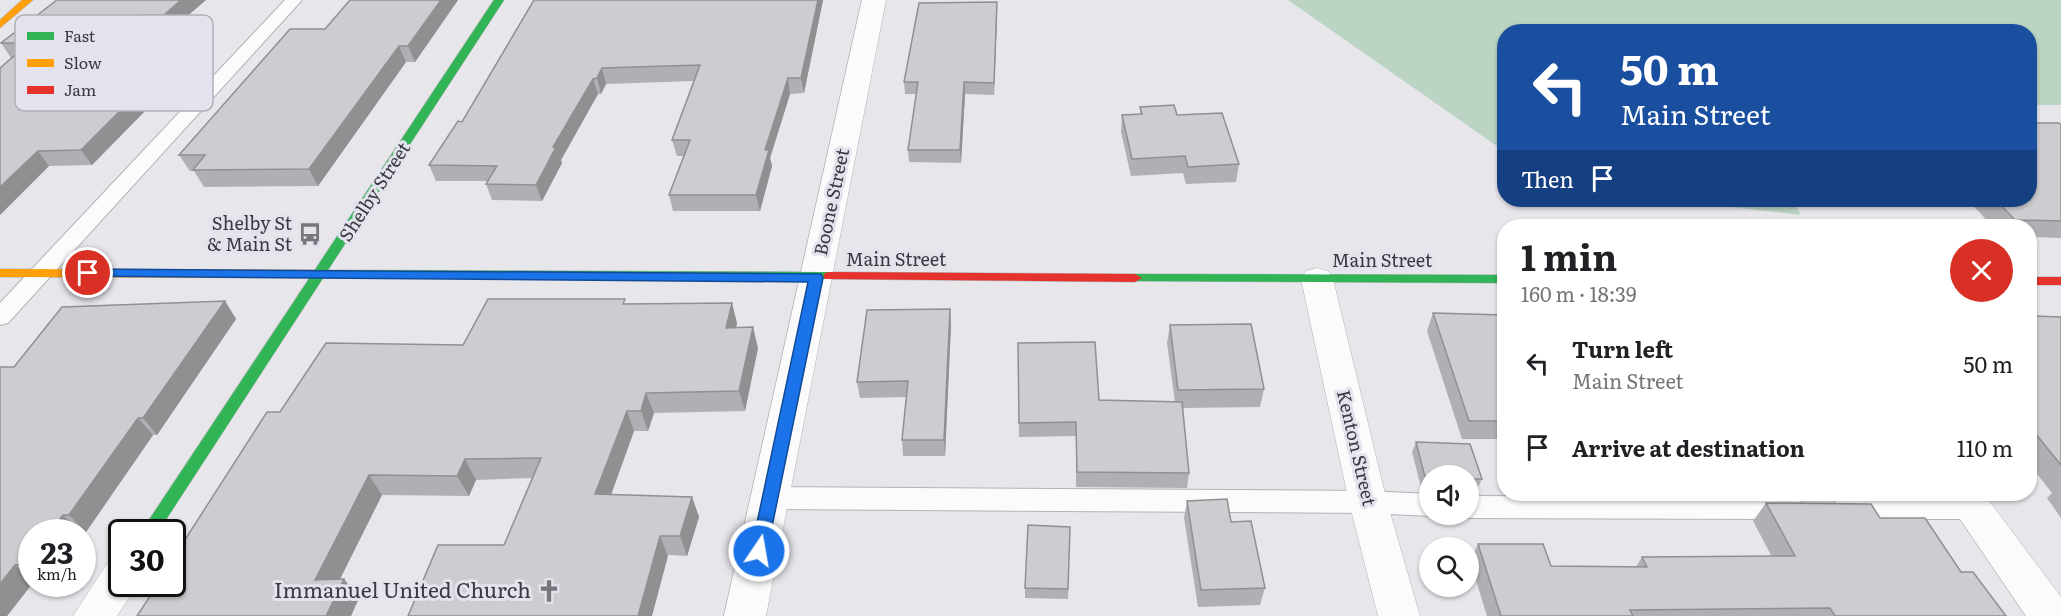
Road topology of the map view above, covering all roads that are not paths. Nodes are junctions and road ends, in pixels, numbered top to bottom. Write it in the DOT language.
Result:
graph roads {
  1 [pos="28,0"];
  2 [pos="294,0"];
  3 [pos="499,0"];
  4 [pos="874,0"];
  5 [pos="0,25"];
  6 [pos="213,87"];
  7 [pos="191,111"];
  8 [pos="0,273"];
  9 [pos="41,273"];
  10 [pos="321,274"];
  11 [pos="816,278"];
  12 [pos="1317,279"];
  13 [pos="1497,279"];
  14 [pos="2037,281"];
  15 [pos="2061,281"];
  16 [pos="0,317"];
  17 [pos="771,498"];
  18 [pos="1967,501"];
  19 [pos="1368,502"];
  20 [pos="1419,504"];
  21 [pos="1479,507"];
  22 [pos="158,519"];
  23 [pos="108,595"];
  24 [pos="94,616"];
  25 [pos="745,616"];
  26 [pos="1399,616"];
  27 [pos="2050,616"];
  1 -- 5 [label="street"];
  2 -- 6 [label="lane"];
  3 -- 10 [label="street, Shelby Street"];
  4 -- 11 [label="street, Boone Street"];
  7 -- 9 [label="lane"];
  8 -- 9 [label="street, Main Street"];
  9 -- 10 [label="street, Main Street"];
  9 -- 16 [label="lane"];
  10 -- 11 [label="street, Main Street"];
  10 -- 22 [label="street, Shelby Street"];
  11 -- 12 [label="street, Main Street"];
  11 -- 17 [label="street, Boone Street"];
  12 -- 13 [label="street, Main Street"];
  12 -- 19 [label="street, Kenton Street"];
  14 -- 15 [label="street"];
  17 -- 19 [label="lane"];
  17 -- 25 [label="street, Boone Street"];
  18 -- 21 [label="lane"];
  18 -- 27 [label="street"];
  19 -- 20 [label="lane"];
  19 -- 26 [label="street, Kenton Street"];
  23 -- 24 [label="street"];
}
